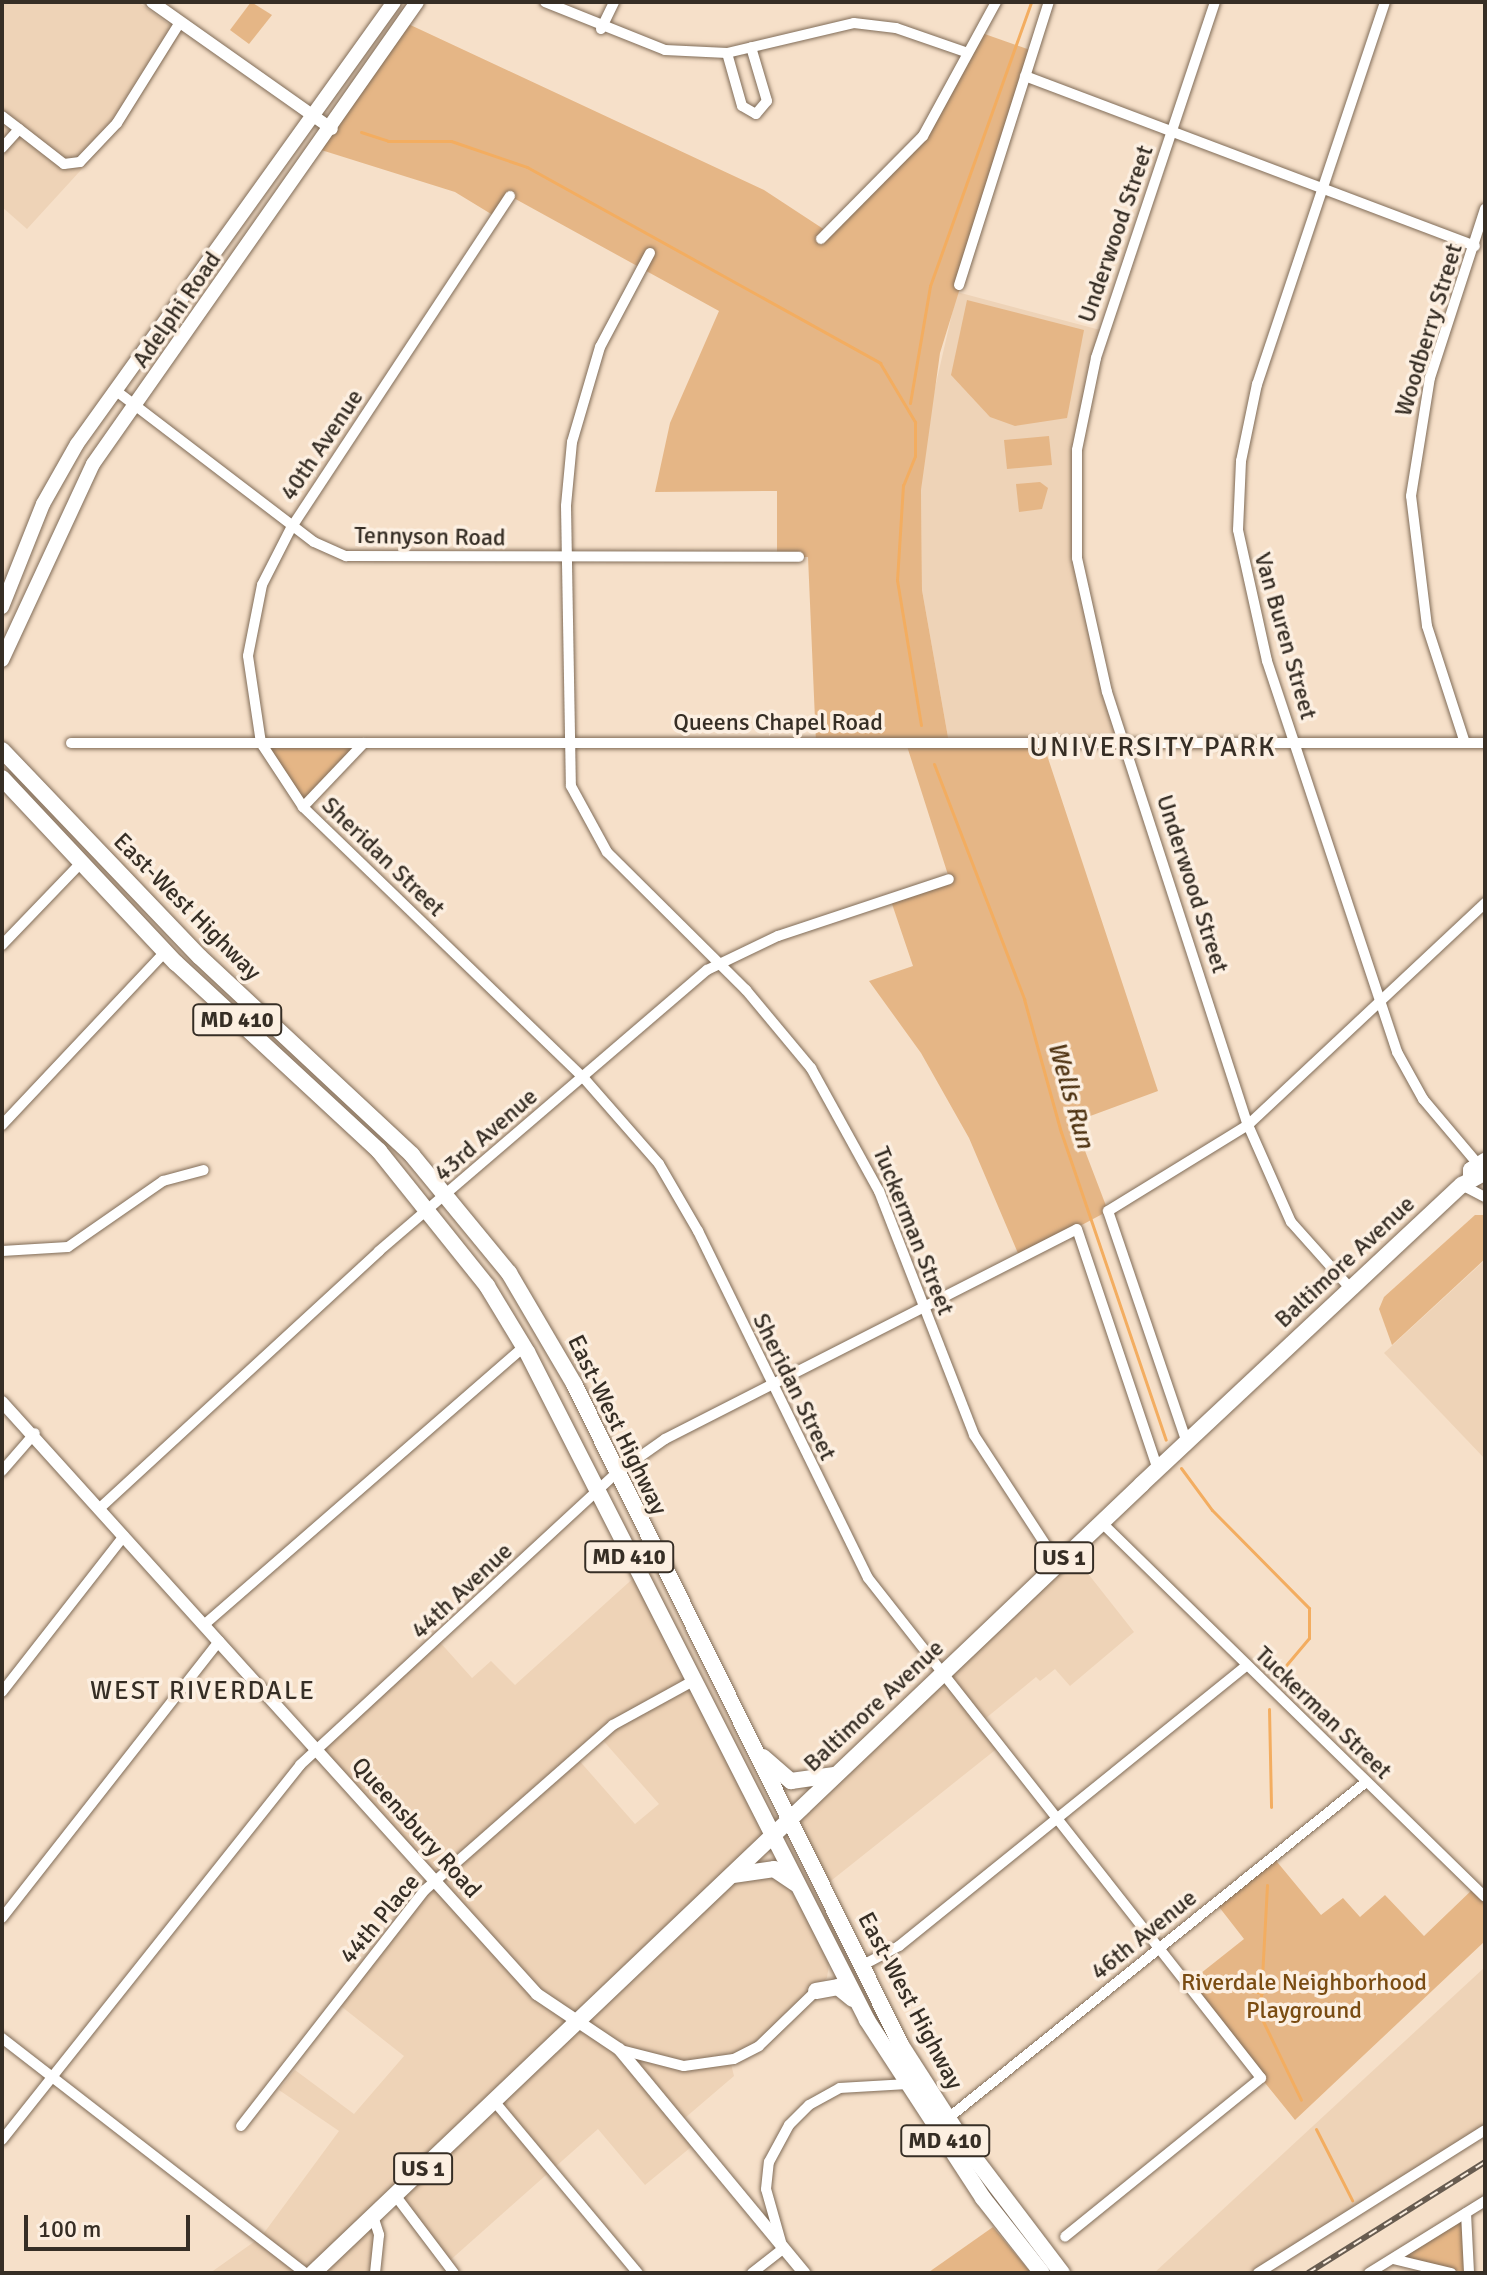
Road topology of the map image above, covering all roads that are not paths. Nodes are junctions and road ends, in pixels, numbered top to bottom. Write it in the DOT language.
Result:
graph roads {
  1 [pos="152,2"];
  2 [pos="394,2"];
  3 [pos="417,2"];
  4 [pos="545,2"];
  5 [pos="573,2"];
  6 [pos="614,2"];
  7 [pos="996,2"];
  8 [pos="1049,2"];
  9 [pos="1215,2"];
  10 [pos="1385,2"];
  11 [pos="564,11"];
  12 [pos="180,22"];
  13 [pos="601,29"];
  14 [pos="751,47"];
  15 [pos="727,53"];
  16 [pos="968,53"];
  17 [pos="1025,76"];
  18 [pos="2,116"];
  19 [pos="315,119"];
  20 [pos="19,129"];
  21 [pos="332,129"];
  22 [pos="1173,130"];
  23 [pos="2,148"];
  24 [pos="1324,189"];
  25 [pos="510,196"];
  26 [pos="1485,209"];
  27 [pos="821,239"];
  28 [pos="1475,246"];
  29 [pos="650,253"];
  30 [pos="959,285"];
  31 [pos="115,390"];
  32 [pos="135,406"];
  33 [pos="292,526"];
  34 [pos="799,557"];
  35 [pos="568,560"];
  36 [pos="2,607"];
  37 [pos="2,660"];
  38 [pos="71,743"];
  39 [pos="261,743"];
  40 [pos="364,743"];
  41 [pos="567,743"];
  42 [pos="1125,743"];
  43 [pos="1295,743"];
  44 [pos="1465,743"];
  45 [pos="1485,743"];
  46 [pos="2,750"];
  47 [pos="2,778"];
  48 [pos="2,788"];
  49 [pos="303,807"];
  50 [pos="47,828"];
  51 [pos="80,864"];
  52 [pos="949,879"];
  53 [pos="1485,903"];
  54 [pos="2,945"];
  55 [pos="165,952"];
  56 [pos="719,962"];
  57 [pos="1379,1001"];
  58 [pos="582,1076"];
  59 [pos="2,1125"];
  60 [pos="1248,1125"];
  61 [pos="204,1170"];
  62 [pos="1478,1174"];
  63 [pos="448,1195"];
  64 [pos="1485,1197"];
  65 [pos="430,1209"];
  66 [pos="2,1251"];
  67 [pos="1351,1289"];
  68 [pos="923,1307"];
  69 [pos="524,1347"];
  70 [pos="769,1384"];
  71 [pos="2,1402"];
  72 [pos="35,1433"];
  73 [pos="1187,1443"];
  74 [pos="1158,1469"];
  75 [pos="2,1471"];
  76 [pos="614,1475"];
  77 [pos="595,1494"];
  78 [pos="101,1507"];
  79 [pos="1102,1523"];
  80 [pos="124,1536"];
  81 [pos="1058,1564"];
  82 [pos="205,1624"];
  83 [pos="219,1641"];
  84 [pos="1246,1666"];
  85 [pos="942,1674"];
  86 [pos="693,1681"];
  87 [pos="2,1692"];
  88 [pos="749,1743"];
  89 [pos="316,1750"];
  90 [pos="838,1773"];
  91 [pos="1366,1782"];
  92 [pos="1056,1820"];
  93 [pos="788,1821"];
  94 [pos="775,1834"];
  95 [pos="731,1875"];
  96 [pos="435,1883"];
  97 [pos="802,1892"];
  98 [pos="1485,1897"];
  99 [pos="2,1918"];
  100 [pos="1159,1949"];
  101 [pos="831,1950"];
  102 [pos="863,1965"];
  103 [pos="816,1991"];
  104 [pos="858,2003"];
  105 [pos="580,2019"];
  106 [pos="2,2038"];
  107 [pos="619,2049"];
  108 [pos="52,2076"];
  109 [pos="907,2084"];
  110 [pos="494,2101"];
  111 [pos="947,2119"];
  112 [pos="241,2126"];
  113 [pos="1485,2130"];
  114 [pos="2,2140"];
  115 [pos="395,2195"];
  116 [pos="1485,2201"];
  117 [pos="1466,2213"];
  118 [pos="373,2216"];
  119 [pos="1065,2237"];
  120 [pos="783,2249"];
  121 [pos="1393,2259"];
  122 [pos="305,2273"];
  123 [pos="313,2273"];
  124 [pos="375,2273"];
  125 [pos="454,2273"];
  126 [pos="638,2273"];
  127 [pos="752,2273"];
  128 [pos="804,2273"];
  129 [pos="1042,2273"];
  130 [pos="1062,2273"];
  131 [pos="1258,2273"];
  132 [pos="1369,2273"];
  133 [pos="1451,2273"];
  134 [pos="1469,2273"];
  1 -- 12 [label="street"];
  2 -- 19 [label="main road, Adelphi Road"];
  3 -- 21 [label="main road, Adelphi Road"];
  4 -- 11 [label="street"];
  5 -- 11 [label="street"];
  6 -- 13 [label="street"];
  7 -- 16 [label="street"];
  8 -- 17 [label="street"];
  9 -- 22 [label="street, Underwood Street"];
  10 -- 24 [label="street, Van Buren Street"];
  11 -- 13 [label="street"];
  12 -- 19 [label="street"];
  12 -- 20 [label="street"];
  13 -- 15 [label="street"];
  14 -- 15 [label="street"];
  14 -- 15 [label="street"];
  14 -- 16 [label="street"];
  16 -- 27 [label="street"];
  17 -- 22 [label="street"];
  17 -- 30 [label="street"];
  18 -- 20 [label="street"];
  19 -- 21 [label="street"];
  19 -- 31 [label="main road, Adelphi Road"];
  20 -- 23 [label="street"];
  21 -- 32 [label="main road, Adelphi Road"];
  22 -- 24 [label="street"];
  22 -- 42 [label="street, Underwood Street"];
  24 -- 28 [label="street"];
  24 -- 43 [label="street, Van Buren Street"];
  25 -- 33 [label="street, 40th Avenue"];
  26 -- 28 [label="street, Woodberry Street"];
  28 -- 44 [label="street, Woodberry Street"];
  29 -- 35 [label="street, Tuckerman Street"];
  31 -- 32 [label="street, Tennyson Road"];
  31 -- 36 [label="main road, Adelphi Road"];
  32 -- 33 [label="street, Tennyson Road"];
  32 -- 37 [label="main road, Adelphi Road"];
  33 -- 35 [label="street, Tennyson Road"];
  33 -- 39 [label="street, 40th Avenue"];
  34 -- 35 [label="street, Tennyson Road"];
  35 -- 41 [label="street, Tuckerman Street"];
  38 -- 39 [label="street, Queens Chapel Road"];
  39 -- 40 [label="street, Queens Chapel Road"];
  39 -- 49 [label="street, Sheridan Street"];
  40 -- 41 [label="street, Queens Chapel Road"];
  40 -- 49 [label="street"];
  41 -- 42 [label="street, Queens Chapel Road"];
  41 -- 56 [label="street, Tuckerman Street"];
  42 -- 43 [label="street, Queens Chapel Road"];
  42 -- 60 [label="street, Underwood Street"];
  43 -- 44 [label="street, Queens Chapel Road"];
  43 -- 57 [label="street, Van Buren Street"];
  44 -- 45 [label="street, Queens Chapel Road"];
  46 -- 63 [label="main road, East-West Highway / MD 410"];
  47 -- 50 [label="main road, East-West Highway / MD 410"];
  48 -- 50 [label="main road"];
  49 -- 58 [label="street, Sheridan Street"];
  50 -- 51 [label="main road, East-West Highway / MD 410"];
  51 -- 54 [label="street"];
  51 -- 55 [label="main road, East-West Highway / MD 410"];
  52 -- 56 [label="street, 43rd Avenue"];
  53 -- 57 [label="street"];
  55 -- 59 [label="street"];
  55 -- 65 [label="main road, East-West Highway / MD 410"];
  56 -- 58 [label="street, 43rd Avenue"];
  56 -- 68 [label="street, Tuckerman Street"];
  57 -- 60 [label="street"];
  57 -- 62 [label="street, Van Buren Street"];
  58 -- 63 [label="street, 43rd Avenue"];
  58 -- 70 [label="street, Sheridan Street"];
  60 -- 67 [label="street, Underwood Street"];
  60 -- 73 [label="street"];
  61 -- 66 [label="street"];
  62 -- 64 [label="street, Van Buren Street"];
  62 -- 67 [label="main road, Baltimore Avenue / US 1"];
  63 -- 65 [label="street, 43rd Avenue"];
  63 -- 76 [label="main road, East-West Highway / MD 410"];
  65 -- 69 [label="main road, East-West Highway / MD 410"];
  65 -- 78 [label="street, 43rd Avenue"];
  67 -- 73 [label="main road, Baltimore Avenue / US 1"];
  68 -- 70 [label="street, 44th Avenue"];
  68 -- 74 [label="street, 44th Avenue"];
  68 -- 81 [label="street, Tuckerman Street"];
  69 -- 77 [label="main road, East-West Highway / MD 410"];
  69 -- 82 [label="street"];
  70 -- 76 [label="street, 44th Avenue"];
  70 -- 85 [label="street, Sheridan Street"];
  71 -- 72 [label="street, Queensbury Road"];
  72 -- 75 [label="street"];
  72 -- 78 [label="street, Queensbury Road"];
  73 -- 74 [label="main road, Baltimore Avenue / US 1"];
  74 -- 79 [label="main road, Baltimore Avenue / US 1"];
  76 -- 77 [label="street, 44th Avenue"];
  76 -- 88 [label="main road, East-West Highway / MD 410"];
  77 -- 86 [label="main road, East-West Highway / MD 410"];
  77 -- 89 [label="street, 44th Avenue"];
  78 -- 80 [label="street, Queensbury Road"];
  79 -- 81 [label="main road, Baltimore Avenue / US 1"];
  79 -- 84 [label="street, Tuckerman Street"];
  80 -- 82 [label="street, Queensbury Road"];
  80 -- 87 [label="street"];
  81 -- 85 [label="main road, Baltimore Avenue / US 1"];
  82 -- 83 [label="street, Queensbury Road"];
  83 -- 89 [label="street, Queensbury Road"];
  83 -- 99 [label="street"];
  84 -- 91 [label="street, Tuckerman Street"];
  84 -- 92 [label="street"];
  85 -- 90 [label="main road, Baltimore Avenue / US 1"];
  85 -- 92 [label="street, Sheridan Street"];
  86 -- 94 [label="main road, East-West Highway / MD 410"];
  86 -- 96 [label="street, 44th Place"];
  88 -- 90 [label="main road"];
  88 -- 93 [label="main road, East-West Highway / MD 410"];
  89 -- 96 [label="street, Queensbury Road"];
  89 -- 108 [label="street, 44th Avenue"];
  90 -- 93 [label="main road, Baltimore Avenue / US 1"];
  91 -- 98 [label="street, Tuckerman Street"];
  91 -- 100 [label="street, 46th Avenue"];
  92 -- 100 [label="street, Sheridan Street"];
  92 -- 102 [label="street"];
  93 -- 94 [label="main road, Baltimore Avenue / US 1"];
  93 -- 102 [label="main road, East-West Highway / MD 410"];
  94 -- 95 [label="main road, Baltimore Avenue / US 1"];
  94 -- 97 [label="main road, East-West Highway / MD 410"];
  95 -- 97 [label="main road"];
  95 -- 105 [label="main road, Baltimore Avenue / US 1"];
  96 -- 105 [label="street, Queensbury Road"];
  96 -- 112 [label="street, 44th Place"];
  97 -- 101 [label="main road, East-West Highway / MD 410"];
  100 -- 111 [label="street, 46th Avenue"];
  100 -- 119 [label="street, Sheridan Street"];
  101 -- 103 [label="main road"];
  101 -- 104 [label="main road, East-West Highway / MD 410"];
  102 -- 111 [label="main road, East-West Highway / MD 410"];
  103 -- 104 [label="main road"];
  103 -- 107 [label="street"];
  104 -- 109 [label="main road, East-West Highway / MD 410"];
  105 -- 107 [label="street, Queensbury Road"];
  105 -- 110 [label="main road, Baltimore Avenue / US 1"];
  106 -- 108 [label="street"];
  107 -- 120 [label="street, Queensbury Road"];
  108 -- 114 [label="street, 44th Avenue"];
  108 -- 122 [label="street"];
  109 -- 120 [label="street"];
  109 -- 129 [label="main road, East-West Highway / MD 410"];
  110 -- 115 [label="main road, Baltimore Avenue / US 1"];
  110 -- 126 [label="street"];
  111 -- 130 [label="main road, East-West Highway / MD 410"];
  113 -- 131 [label="street"];
  115 -- 118 [label="main road, Baltimore Avenue / US 1"];
  115 -- 125 [label="street"];
  116 -- 117 [label="street"];
  117 -- 121 [label="street"];
  117 -- 134 [label="street"];
  118 -- 123 [label="main road, Baltimore Avenue / US 1"];
  118 -- 124 [label="street"];
  120 -- 127 [label="street"];
  120 -- 128 [label="street, Queensbury Road"];
  121 -- 132 [label="street"];
  121 -- 133 [label="street"];
}
